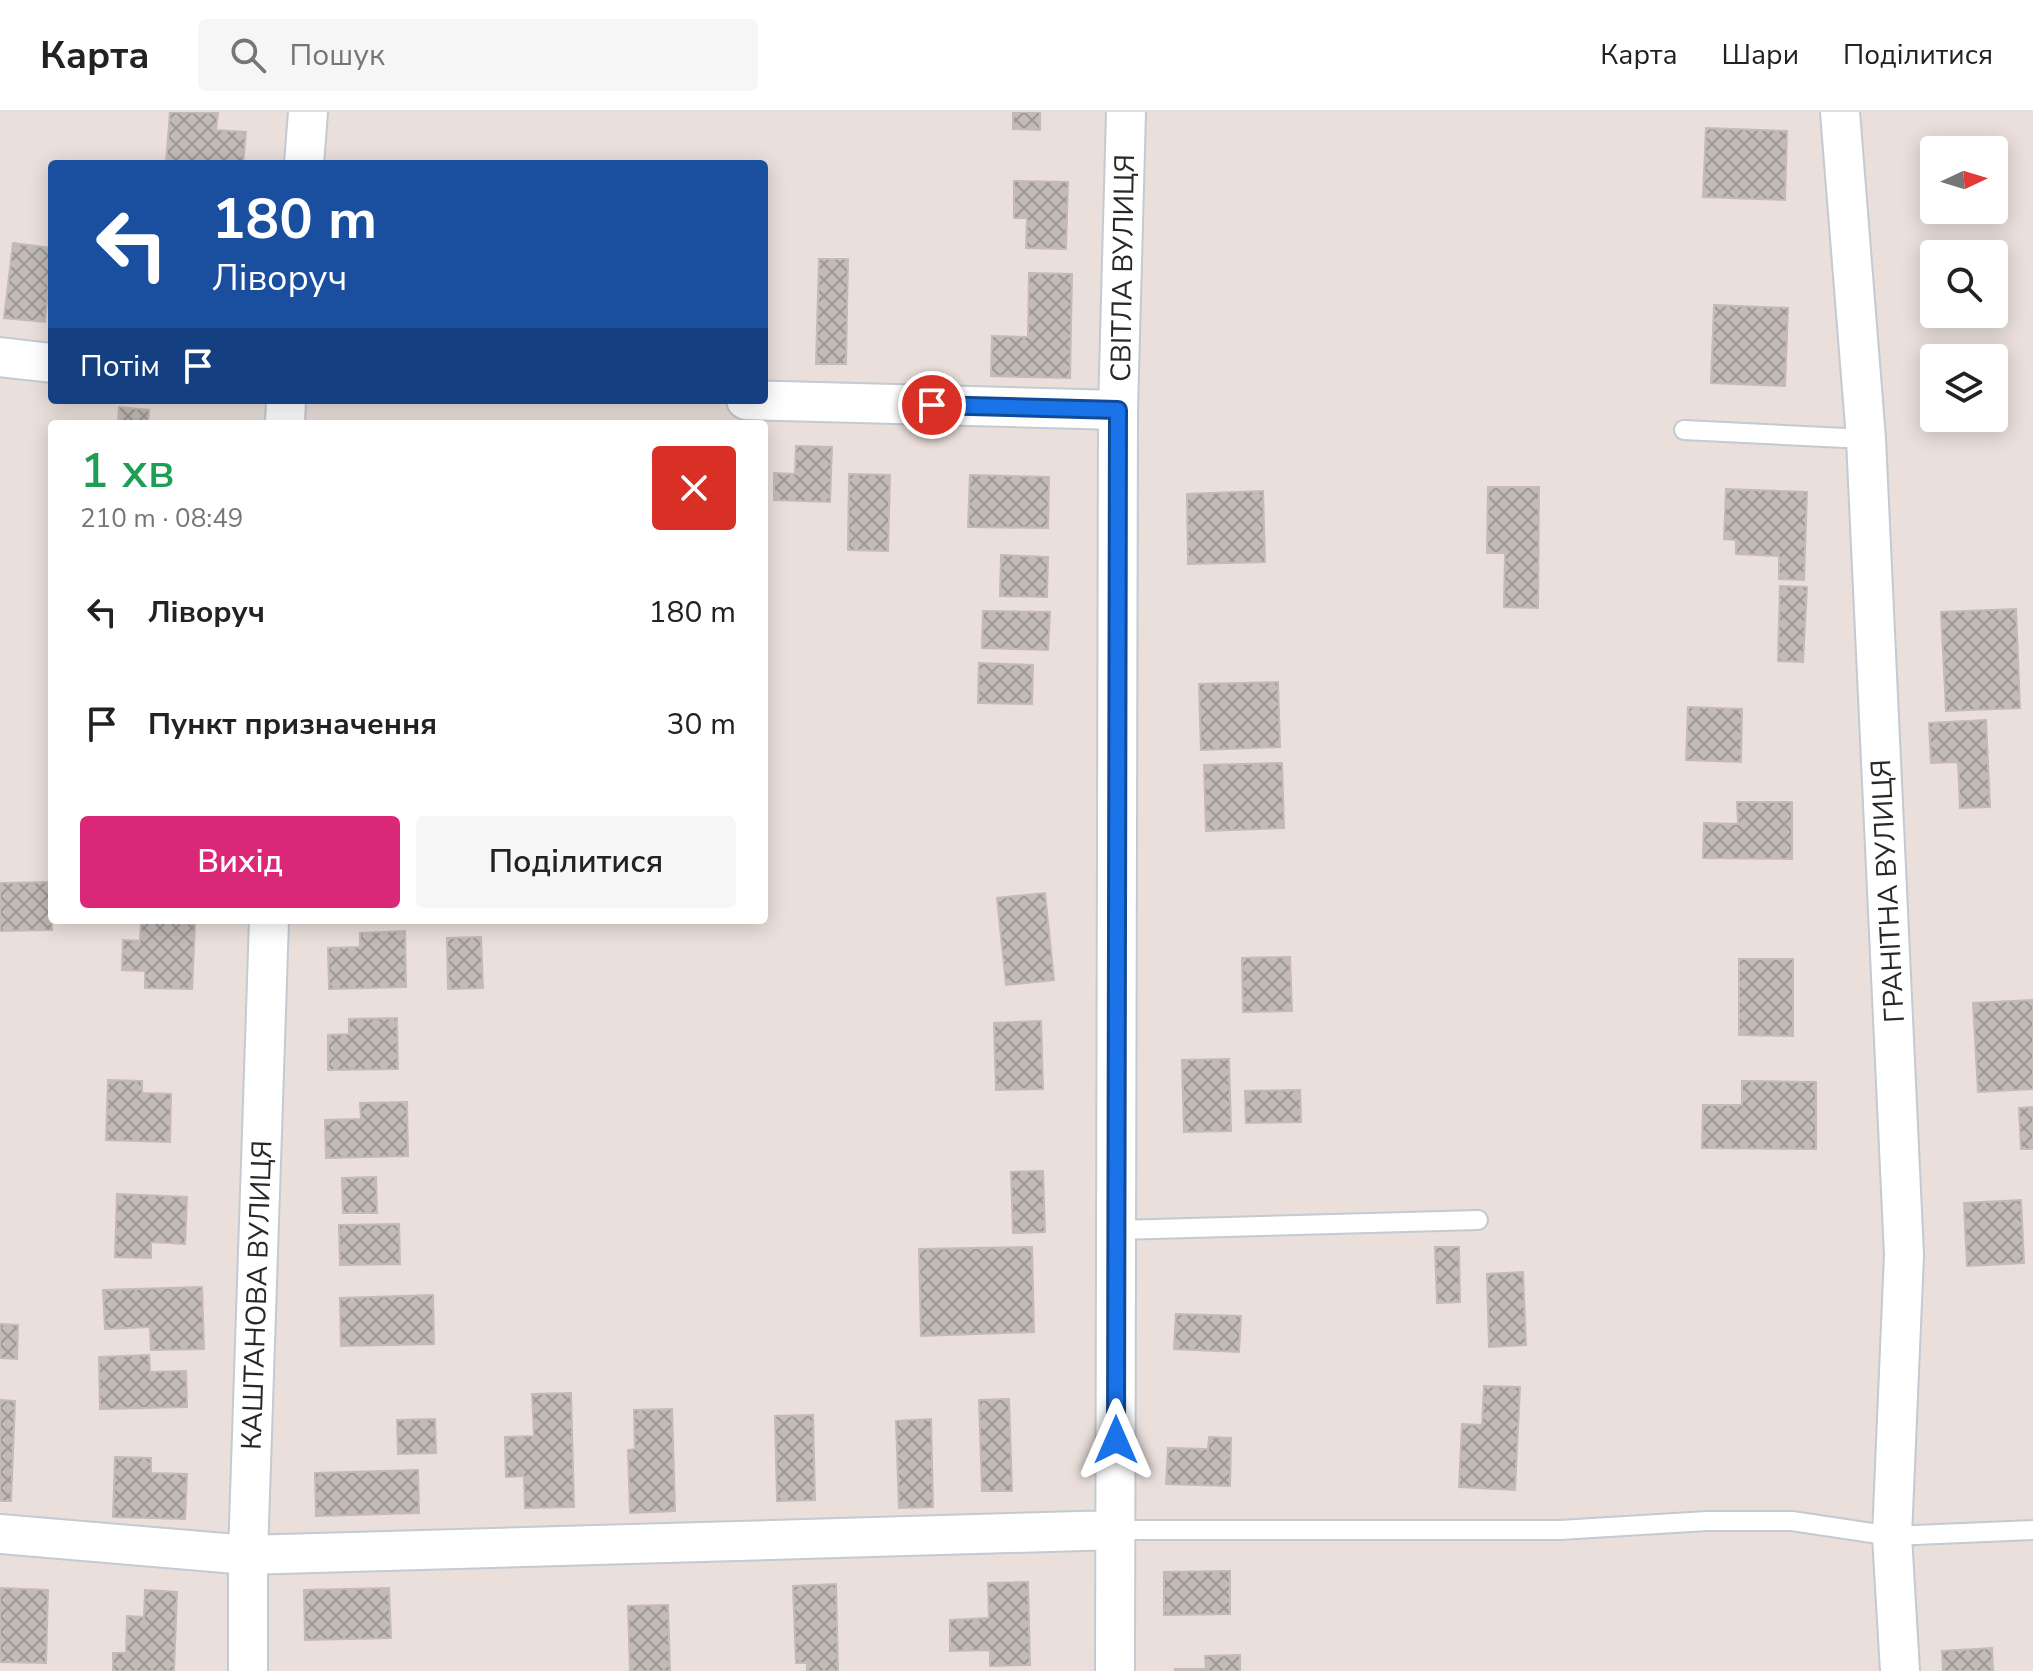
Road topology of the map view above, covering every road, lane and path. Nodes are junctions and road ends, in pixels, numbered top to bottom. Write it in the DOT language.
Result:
graph roads {
  1 [pos="308,112"];
  2 [pos="1126,112"];
  3 [pos="1840,112"];
  4 [pos="304,160"];
  5 [pos="0,357"];
  6 [pos="48,363"];
  7 [pos="768,401"];
  8 [pos="1118,410"];
  9 [pos="1684,430"];
  10 [pos="1866,439"];
  11 [pos="269,924"];
  12 [pos="1478,1220"];
  13 [pos="1117,1230"];
  14 [pos="1116,1530"];
  15 [pos="2033,1530"];
  16 [pos="0,1534"];
  17 [pos="1892,1536"];
  18 [pos="248,1555"];
  19 [pos="248,1671"];
  20 [pos="1115,1671"];
  21 [pos="1900,1671"];
  1 -- 4 [label="street"];
  2 -- 8 [label="street, СВІТЛА ВУЛИЦЯ"];
  3 -- 10 [label="street, ГРАНІТНА ВУЛИЦЯ"];
  5 -- 6 [label="street"];
  7 -- 8 [label="street"];
  8 -- 13 [label="street, СВІТЛА ВУЛИЦЯ"];
  9 -- 10 [label="lane"];
  10 -- 17 [label="street, ГРАНІТНА ВУЛИЦЯ"];
  11 -- 18 [label="street, КАШТАНОВА ВУЛИЦЯ"];
  12 -- 13 [label="lane"];
  13 -- 14 [label="street, СВІТЛА ВУЛИЦЯ"];
  14 -- 17 [label="lane"];
  14 -- 18 [label="street"];
  14 -- 20 [label="street, СВІТЛА ВУЛИЦЯ"];
  15 -- 17 [label="lane"];
  16 -- 18 [label="street"];
  17 -- 21 [label="street, ГРАНІТНА ВУЛИЦЯ"];
  18 -- 19 [label="street, КАШТАНОВА ВУЛИЦЯ"];
}
